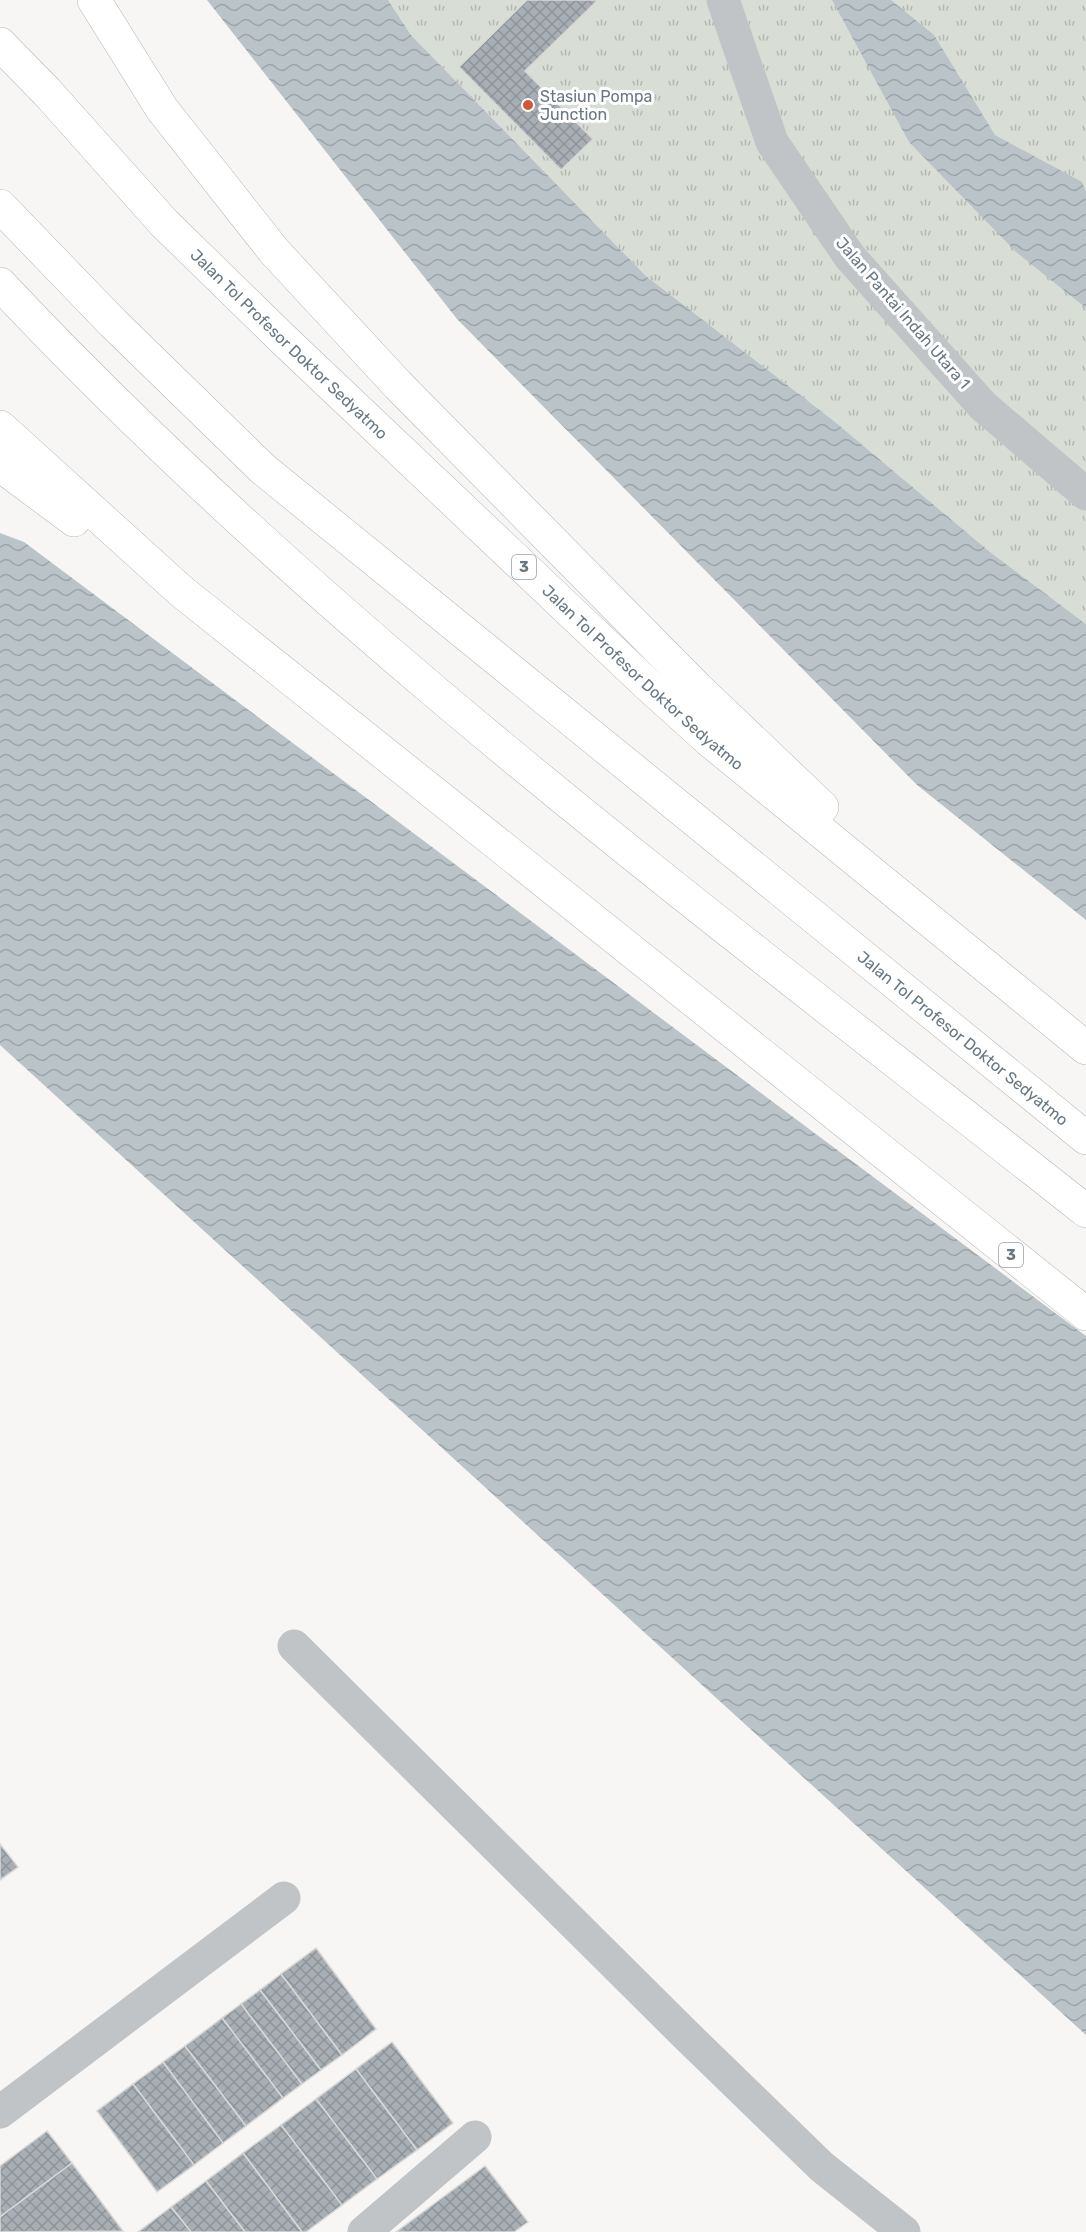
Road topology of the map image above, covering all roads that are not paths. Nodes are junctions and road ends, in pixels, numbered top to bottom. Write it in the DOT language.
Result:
graph roads {
  1 [pos="94,0"];
  2 [pos="723,0"];
  3 [pos="0,44"];
  4 [pos="0,206"];
  5 [pos="0,284"];
  6 [pos="0,427"];
  7 [pos="0,465"];
  8 [pos="1086,494"];
  9 [pos="181,591"];
  10 [pos="966,952"];
  11 [pos="1086,1048"];
  12 [pos="1086,1138"];
  13 [pos="1086,1211"];
  14 [pos="1086,1314"];
  15 [pos="294,1646"];
  16 [pos="284,1898"];
  17 [pos="0,2112"];
  18 [pos="474,2137"];
  19 [pos="364,2232"];
  20 [pos="904,2232"];
  1 -- 10 [label="highway"];
  2 -- 8 [label="street, Jalan Pantai Indah Utara 1"];
  3 -- 10 [label="highway, Jalan Tol Profesor Doktor Sedyatmo / 3"];
  4 -- 12 [label="highway, Jalan Tol Profesor Doktor Sedyatmo"];
  5 -- 13 [label="highway"];
  6 -- 9 [label="highway, 3"];
  7 -- 9 [label="highway"];
  9 -- 14 [label="highway, 3"];
  10 -- 11 [label="highway, Jalan Tol Profesor Doktor Sedyatmo / 3"];
  15 -- 20 [label="street"];
  16 -- 17 [label="street"];
  18 -- 19 [label="street"];
}
